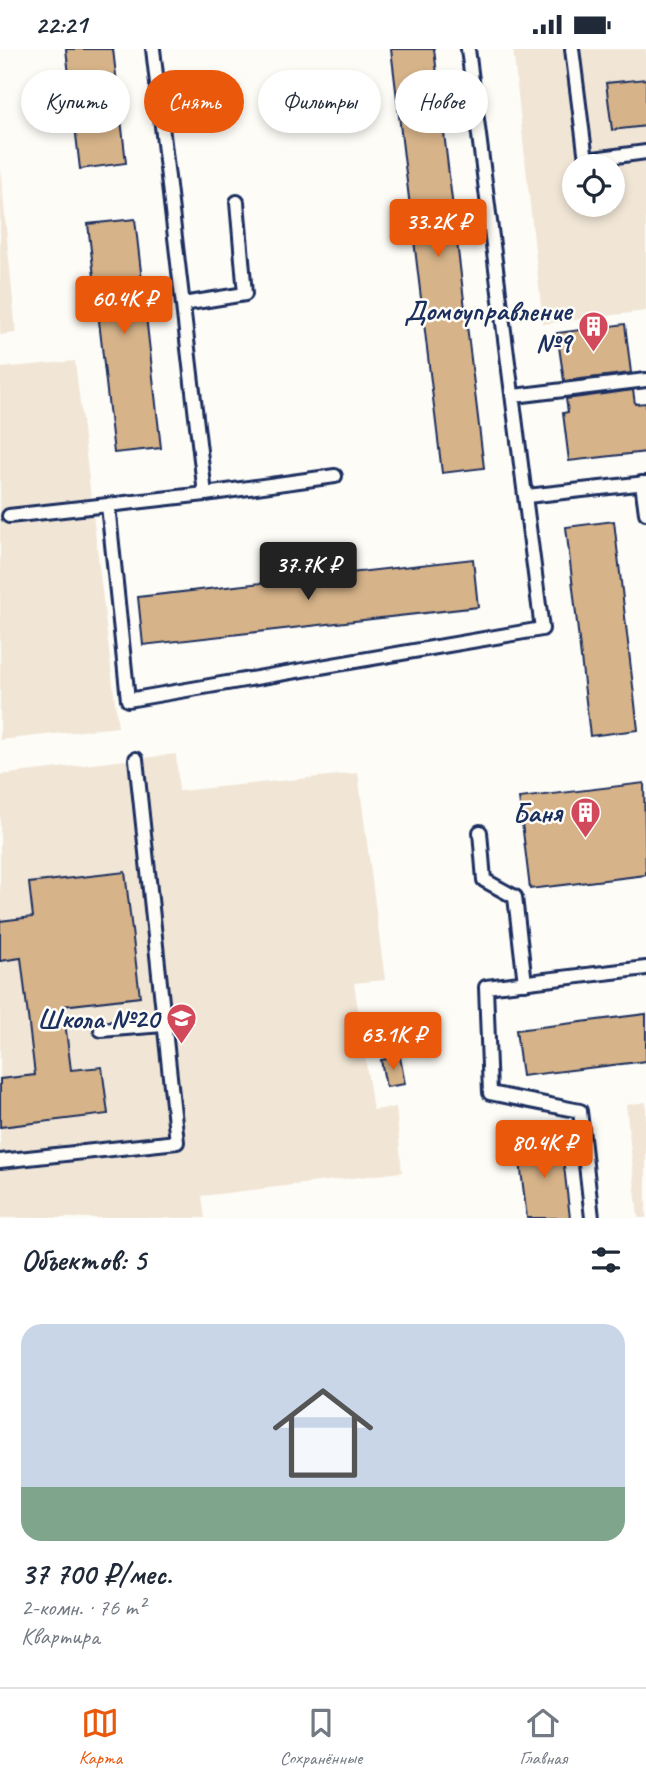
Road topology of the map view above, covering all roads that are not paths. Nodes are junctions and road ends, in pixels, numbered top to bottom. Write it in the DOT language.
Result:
graph roads {
  1 [pos="153,49"];
  2 [pos="468,49"];
  3 [pos="572,49"];
  4 [pos="155,70"];
  5 [pos="163,133"];
  6 [pos="646,152"];
  7 [pos="236,202"];
  8 [pos="183,304"];
  9 [pos="646,380"];
  10 [pos="514,396"];
  11 [pos="335,477"];
  12 [pos="644,483"];
  13 [pos="205,494"];
  14 [pos="527,496"];
  15 [pos="108,505"];
  16 [pos="646,513"];
  17 [pos="9,516"];
  18 [pos="136,759"];
  19 [pos="480,832"];
  20 [pos="646,968"];
  21 [pos="525,983"];
  22 [pos="163,1025"];
  23 [pos="101,1030"];
  24 [pos="0,1161"];
  25 [pos="592,1218"];
  1 -- 4 [label="lane"];
  2 -- 10 [label="lane"];
  3 -- 6 [label="lane"];
  5 -- 8 [label="lane"];
  7 -- 8 [label="lane"];
  8 -- 13 [label="lane"];
  9 -- 10 [label="lane"];
  10 -- 14 [label="lane"];
  11 -- 13 [label="lane"];
  12 -- 14 [label="lane"];
  12 -- 16 [label="lane"];
  13 -- 15 [label="lane"];
  14 -- 15 [label="lane"];
  15 -- 17 [label="lane"];
  18 -- 22 [label="lane"];
  19 -- 21 [label="lane"];
  20 -- 21 [label="lane"];
  21 -- 25 [label="lane"];
  22 -- 23 [label="lane"];
  22 -- 24 [label="lane"];
}
